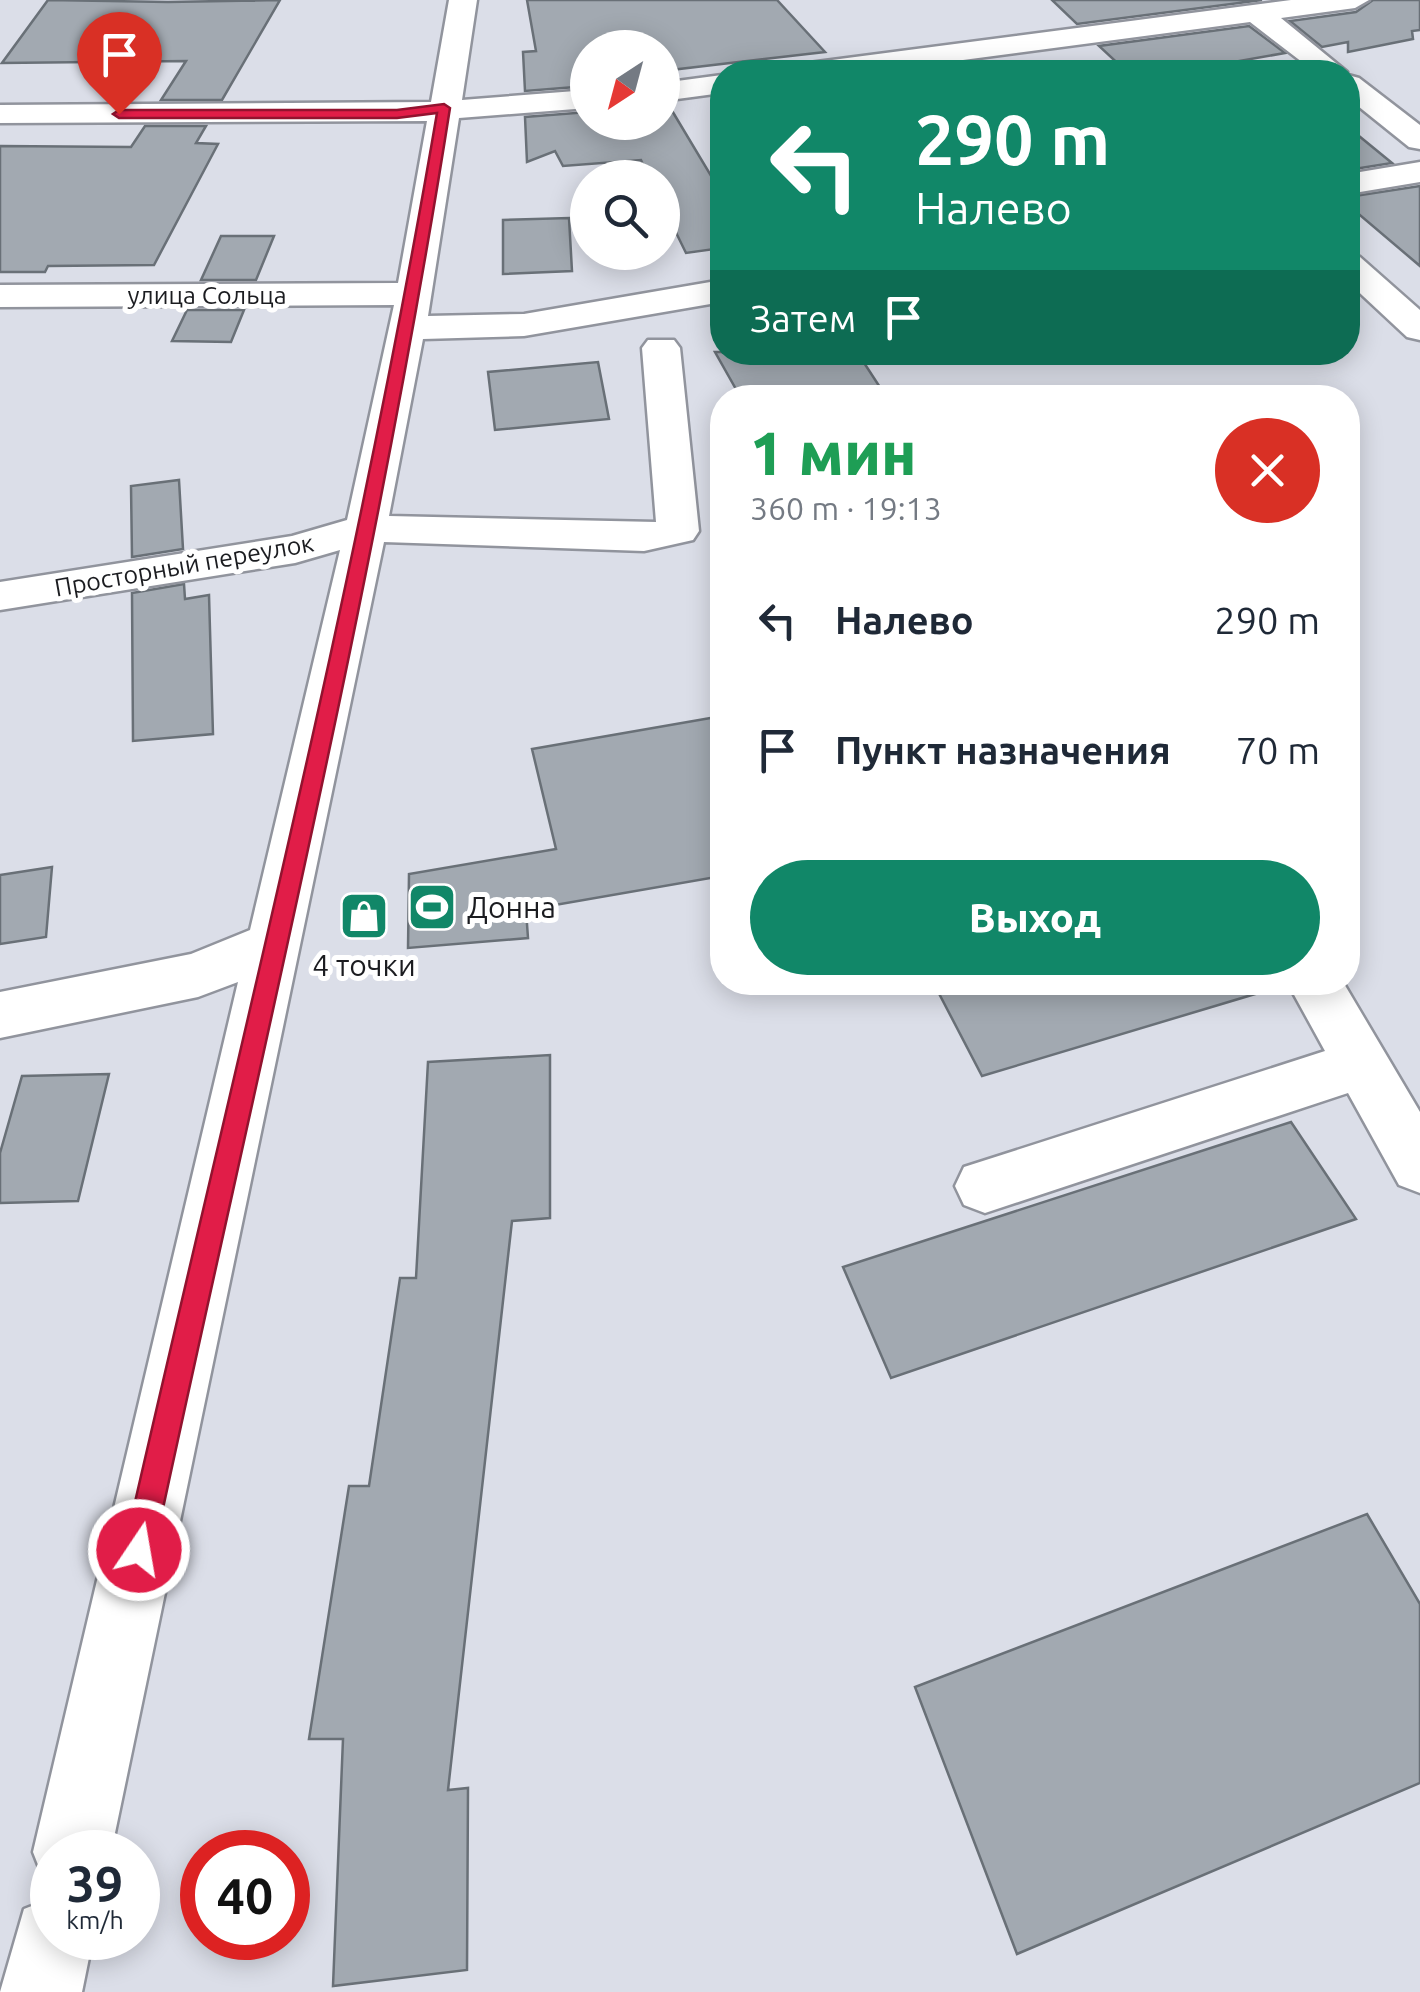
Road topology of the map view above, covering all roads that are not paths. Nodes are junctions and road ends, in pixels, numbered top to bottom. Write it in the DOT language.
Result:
graph roads {
  1 [pos="463,0"];
  2 [pos="1355,0"];
  3 [pos="1256,13"];
  4 [pos="900,60"];
  5 [pos="1317,60"];
  6 [pos="710,86"];
  7 [pos="680,90"];
  8 [pos="1360,93"];
  9 [pos="570,100"];
  10 [pos="444,108"];
  11 [pos="0,114"];
  12 [pos="1420,140"];
  13 [pos="1420,172"];
  14 [pos="1360,182"];
  15 [pos="1360,275"];
  16 [pos="710,293"];
  17 [pos="0,296"];
  18 [pos="410,311"];
  19 [pos="1420,328"];
  20 [pos="661,348"];
  21 [pos="366,528"];
  22 [pos="0,596"];
  23 [pos="272,944"];
  24 [pos="1321,995"];
  25 [pos="0,1014"];
  26 [pos="1360,1064"];
  27 [pos="1420,1166"];
  28 [pos="984,1186"];
  29 [pos="77,1830"];
  1 -- 10 [label="street"];
  2 -- 3 [label="street"];
  3 -- 4 [label="street"];
  3 -- 5 [label="street"];
  6 -- 7 [label="street"];
  8 -- 12 [label="street"];
  9 -- 10 [label="street"];
  10 -- 11 [label="street"];
  10 -- 18 [label="street"];
  13 -- 14 [label="street"];
  15 -- 19 [label="street"];
  16 -- 18 [label="street, улица Сольца"];
  17 -- 18 [label="street, улица Сольца"];
  18 -- 21 [label="street"];
  20 -- 21 [label="street, Просторный переулок"];
  21 -- 22 [label="street, Просторный переулок"];
  21 -- 23 [label="street"];
  23 -- 25 [label="street"];
  23 -- 29 [label="street"];
  24 -- 26 [label="street"];
  26 -- 27 [label="street"];
  26 -- 28 [label="street"];
}
